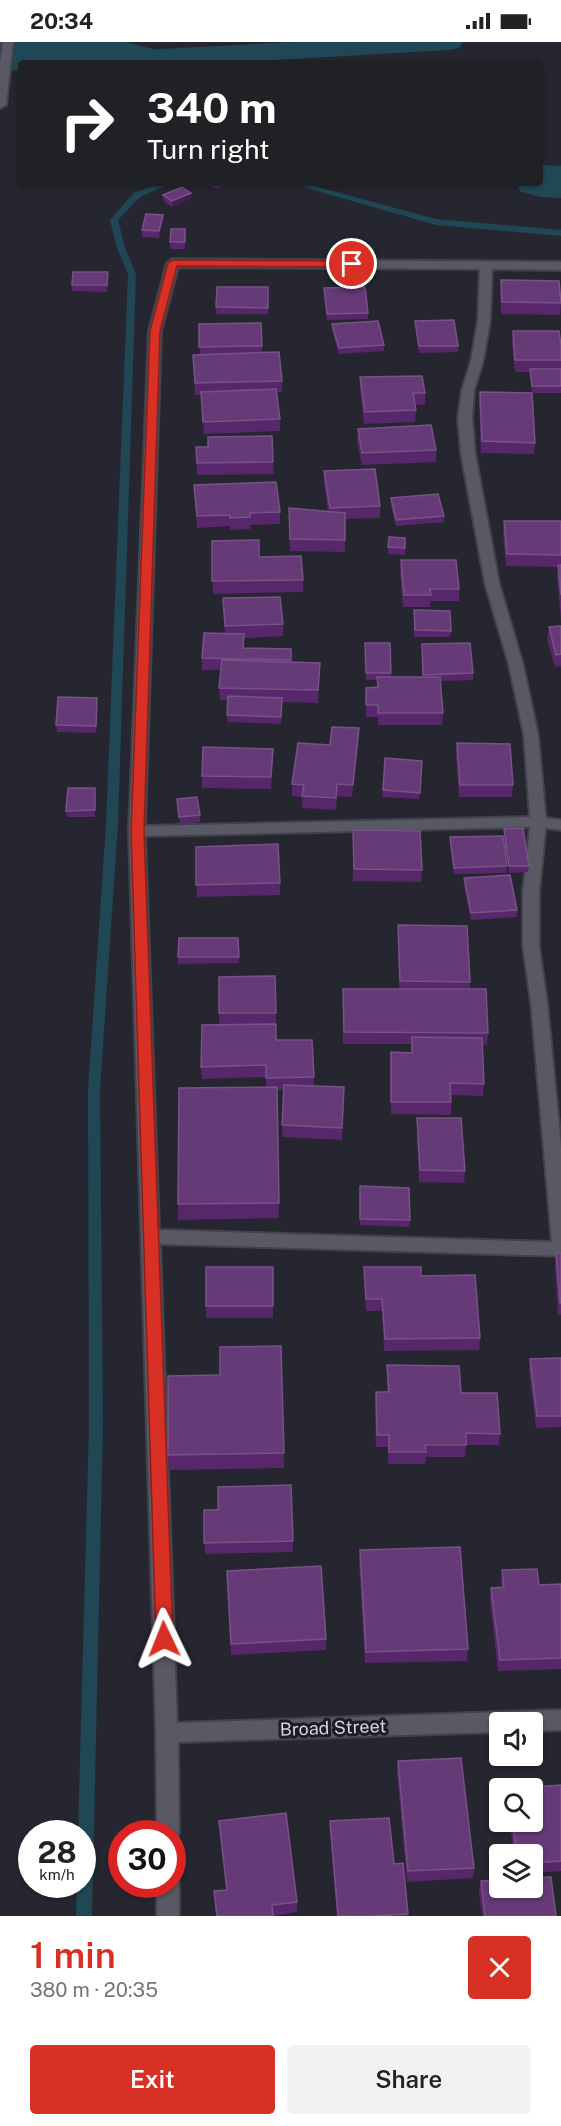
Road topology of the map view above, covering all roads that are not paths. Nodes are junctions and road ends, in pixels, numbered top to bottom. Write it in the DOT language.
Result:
graph roads {
  1 [pos="8,42"];
  2 [pos="0,105"];
  3 [pos="486,265"];
  4 [pos="561,266"];
  5 [pos="538,822"];
  6 [pos="561,825"];
  7 [pos="137,831"];
  8 [pos="150,1237"];
  9 [pos="561,1241"];
  10 [pos="561,1249"];
  11 [pos="561,1720"];
  12 [pos="543,1721"];
  13 [pos="489,1722"];
  14 [pos="167,1733"];
  15 [pos="168,1820"];
  16 [pos="168,1898"];
  17 [pos="168,1916"];
  1 -- 2 [label="street"];
  3 -- 4 [label="street"];
  3 -- 5 [label="street"];
  3 -- 7 [label="street"];
  5 -- 6 [label="street"];
  5 -- 7 [label="street"];
  5 -- 9 [label="street"];
  7 -- 8 [label="street"];
  8 -- 10 [label="street"];
  8 -- 14 [label="street"];
  11 -- 12 [label="street"];
  13 -- 14 [label="street, Broad Street"];
  14 -- 15 [label="street"];
  16 -- 17 [label="street"];
}
